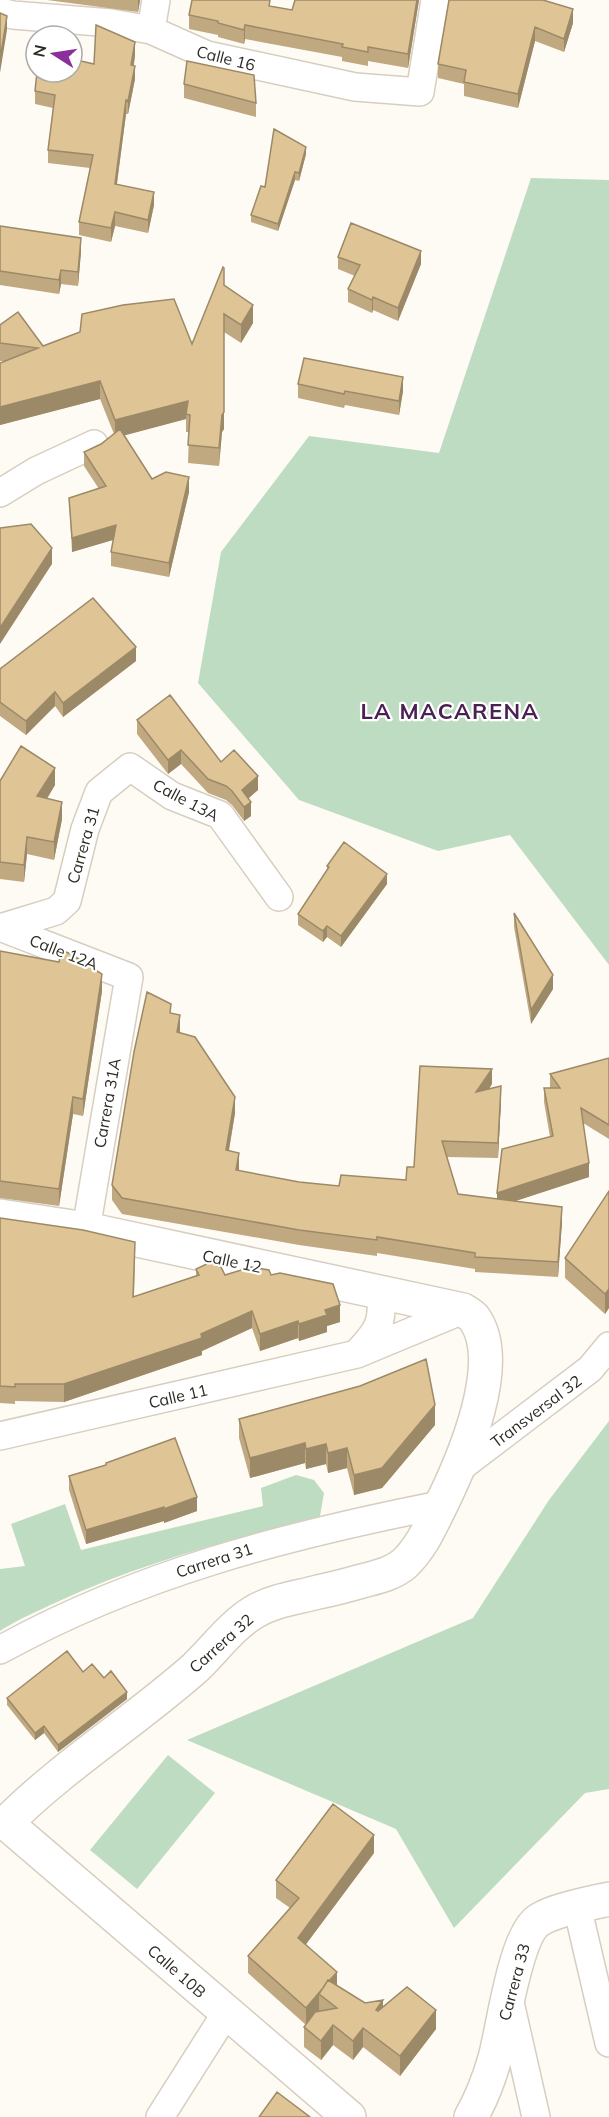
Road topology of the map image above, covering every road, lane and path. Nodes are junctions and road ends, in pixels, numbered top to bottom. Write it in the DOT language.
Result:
graph roads {
  1 [pos="156,0"];
  2 [pos="435,0"];
  3 [pos="0,12"];
  4 [pos="151,30"];
  5 [pos="94,444"];
  6 [pos="0,493"];
  7 [pos="130,767"];
  8 [pos="279,897"];
  9 [pos="0,927"];
  10 [pos="129,977"];
  11 [pos="0,1216"];
  12 [pos="86,1230"];
  13 [pos="381,1292"];
  14 [pos="463,1310"];
  15 [pos="609,1346"];
  16 [pos="357,1354"];
  17 [pos="0,1425"];
  18 [pos="29,1430"];
  19 [pos="0,1436"];
  20 [pos="449,1488"];
  21 [pos="0,1650"];
  22 [pos="3,1828"];
  23 [pos="609,1899"];
  24 [pos="577,1906"];
  25 [pos="508,1997"];
  26 [pos="226,2013"];
  27 [pos="609,2043"];
  28 [pos="160,2117"];
  29 [pos="349,2117"];
  30 [pos="471,2117"];
  31 [pos="536,2117"];
  1 -- 4 [label="street"];
  2 -- 4 [label="street, Calle 16"];
  3 -- 4 [label="street, Calle 16"];
  5 -- 6 [label="street"];
  7 -- 8 [label="street, Calle 13A"];
  7 -- 9 [label="street, Carrera 31"];
  9 -- 10 [label="street, Calle 12A"];
  10 -- 12 [label="street, Carrera 31A"];
  11 -- 12 [label="street, Calle 12"];
  12 -- 13 [label="street, Calle 12"];
  13 -- 14 [label="street, Calle 12"];
  13 -- 16 [label="street"];
  14 -- 16 [label="street, Calle 11"];
  14 -- 20 [label="street"];
  15 -- 20 [label="street, Transversal 32"];
  16 -- 18 [label="street, Calle 11"];
  17 -- 18 [label="street"];
  18 -- 19 [label="street, Calle 11"];
  20 -- 21 [label="street, Carrera 31"];
  20 -- 22 [label="street, Carrera 32"];
  22 -- 26 [label="street, Calle 10B"];
  23 -- 24 [label="street, Carrera 33"];
  24 -- 25 [label="street, Carrera 33"];
  24 -- 27 [label="street"];
  25 -- 30 [label="street, Carrera 33"];
  25 -- 31 [label="street"];
  26 -- 28 [label="street"];
  26 -- 29 [label="street, Calle 10B"];
}
